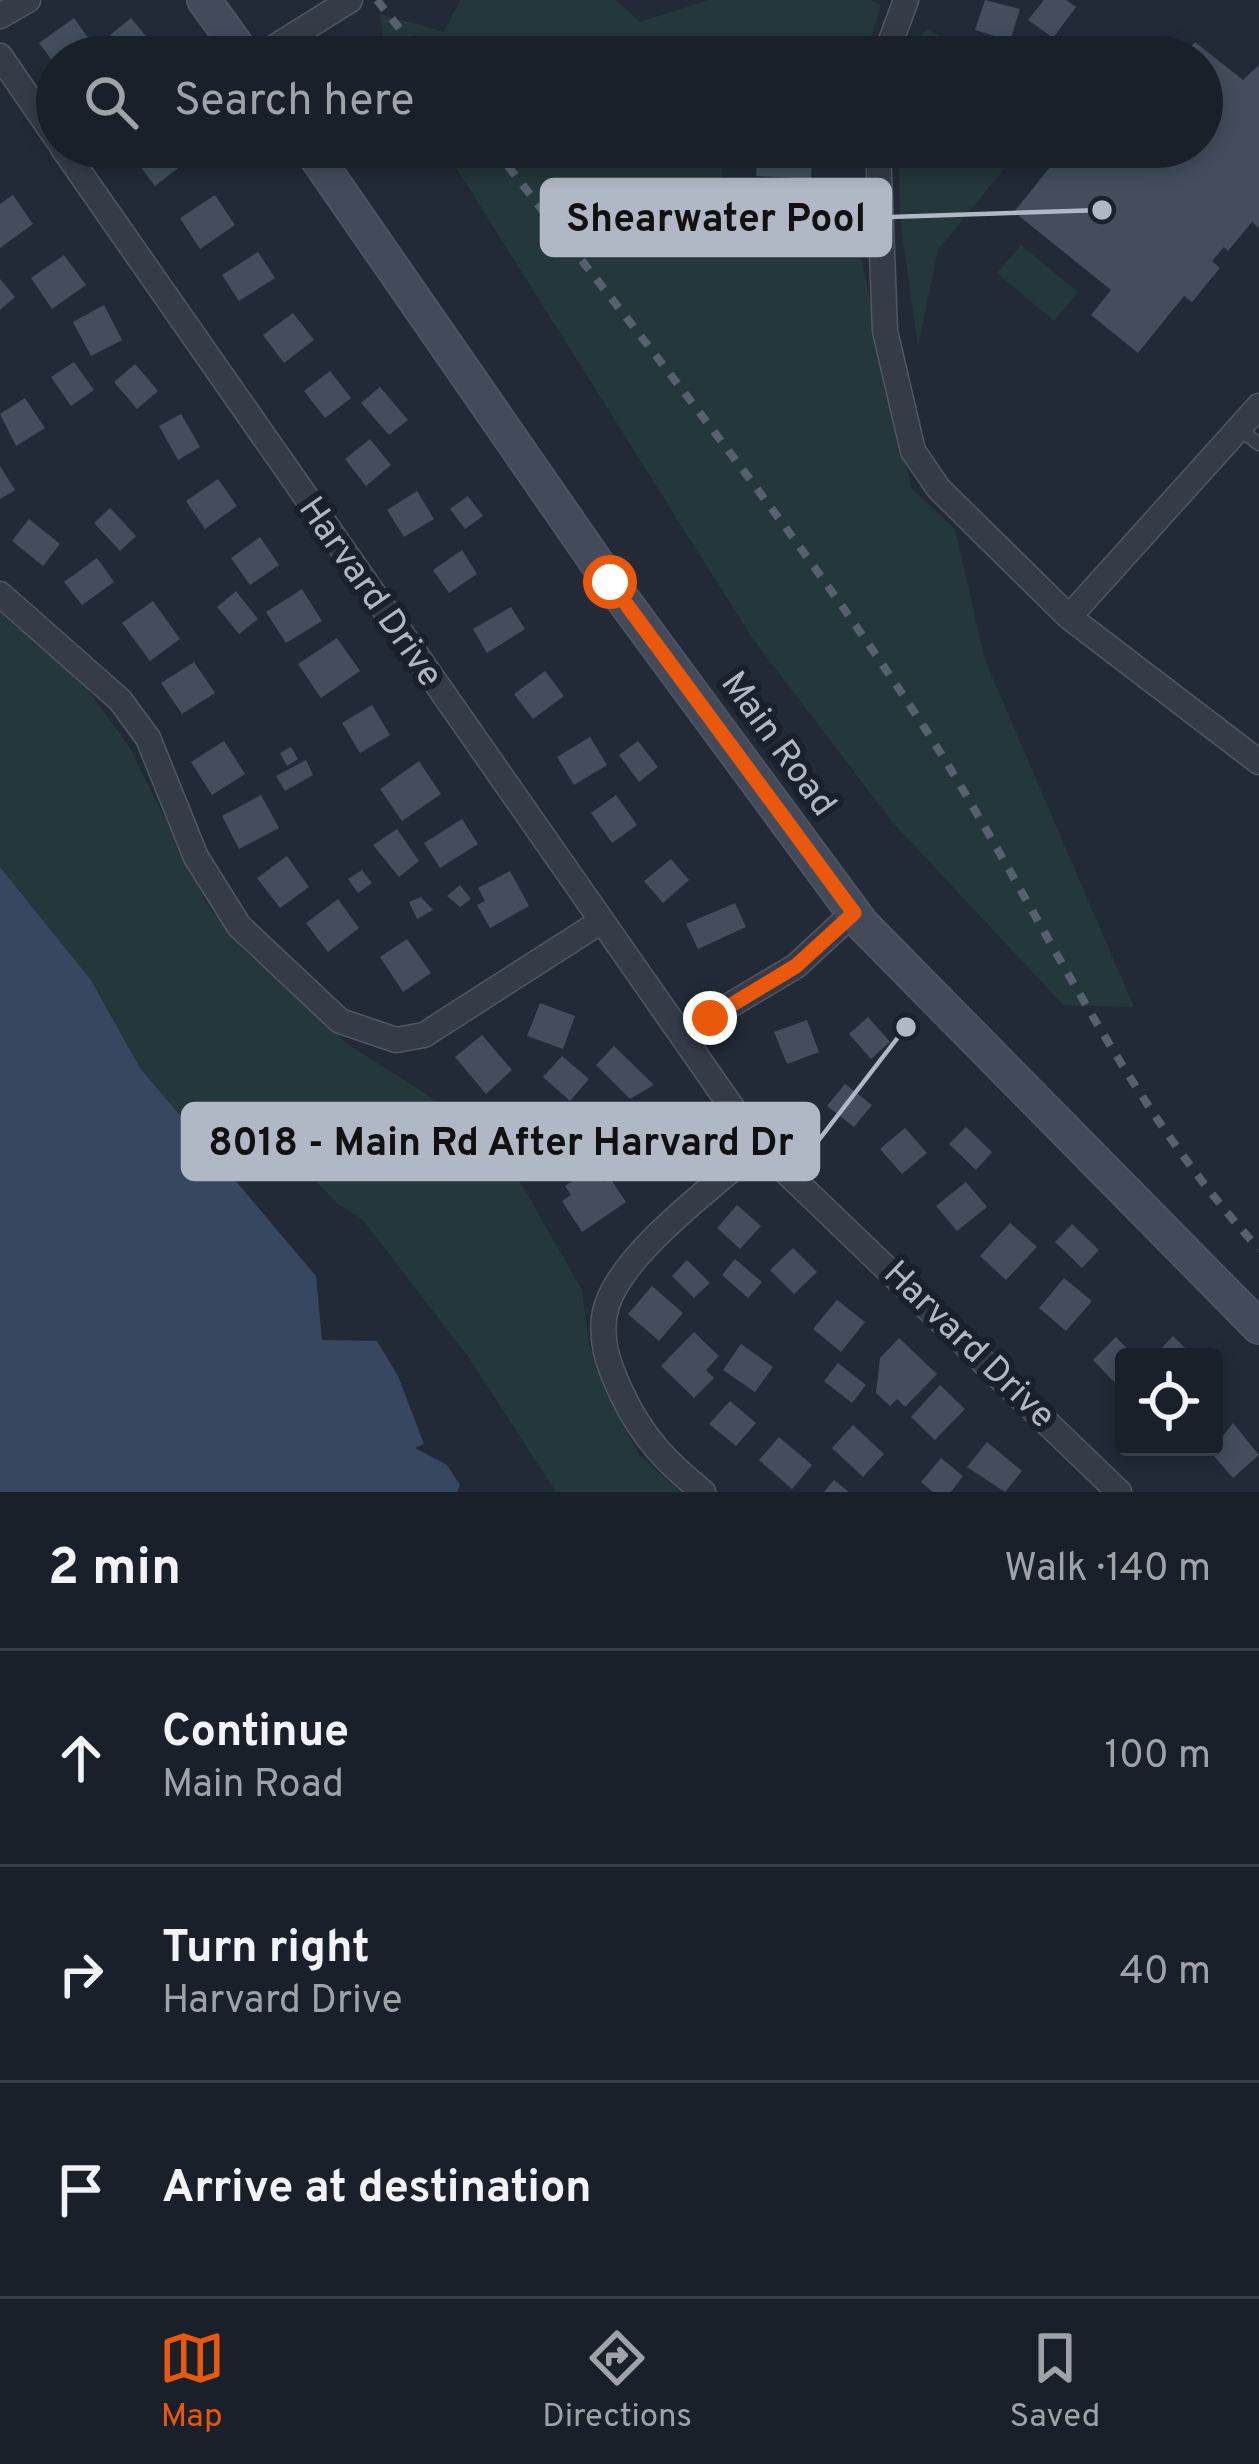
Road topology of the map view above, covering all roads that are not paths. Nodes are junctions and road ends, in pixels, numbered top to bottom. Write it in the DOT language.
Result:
graph roads {
  1 [pos="28,0"];
  2 [pos="204,0"];
  3 [pos="350,0"];
  4 [pos="906,0"];
  5 [pos="0,16"];
  6 [pos="230,36"];
  7 [pos="293,36"];
  8 [pos="893,36"];
  9 [pos="0,56"];
  10 [pos="36,108"];
  11 [pos="77,168"];
  12 [pos="324,168"];
  13 [pos="879,168"];
  14 [pos="1259,406"];
  15 [pos="1249,437"];
  16 [pos="0,594"];
  17 [pos="1069,617"];
  18 [pos="1259,762"];
  19 [pos="854,913"];
  20 [pos="600,922"];
  21 [pos="682,1034"];
  22 [pos="759,1146"];
  23 [pos="1259,1327"];
  24 [pos="703,1492"];
  25 [pos="1119,1492"];
  1 -- 5 [label="street"];
  2 -- 6 [label="main road"];
  3 -- 7 [label="street"];
  4 -- 8 [label="street"];
  9 -- 10 [label="street"];
  11 -- 20 [label="street, Harvard Drive"];
  12 -- 19 [label="main road, Main Road"];
  13 -- 17 [label="street"];
  14 -- 15 [label="street"];
  15 -- 17 [label="street"];
  16 -- 20 [label="street"];
  17 -- 18 [label="street"];
  19 -- 21 [label="street"];
  19 -- 23 [label="main road, Main Road"];
  20 -- 21 [label="street, Harvard Drive"];
  21 -- 22 [label="street, Harvard Drive"];
  22 -- 24 [label="street"];
  22 -- 25 [label="street, Harvard Drive"];
}
